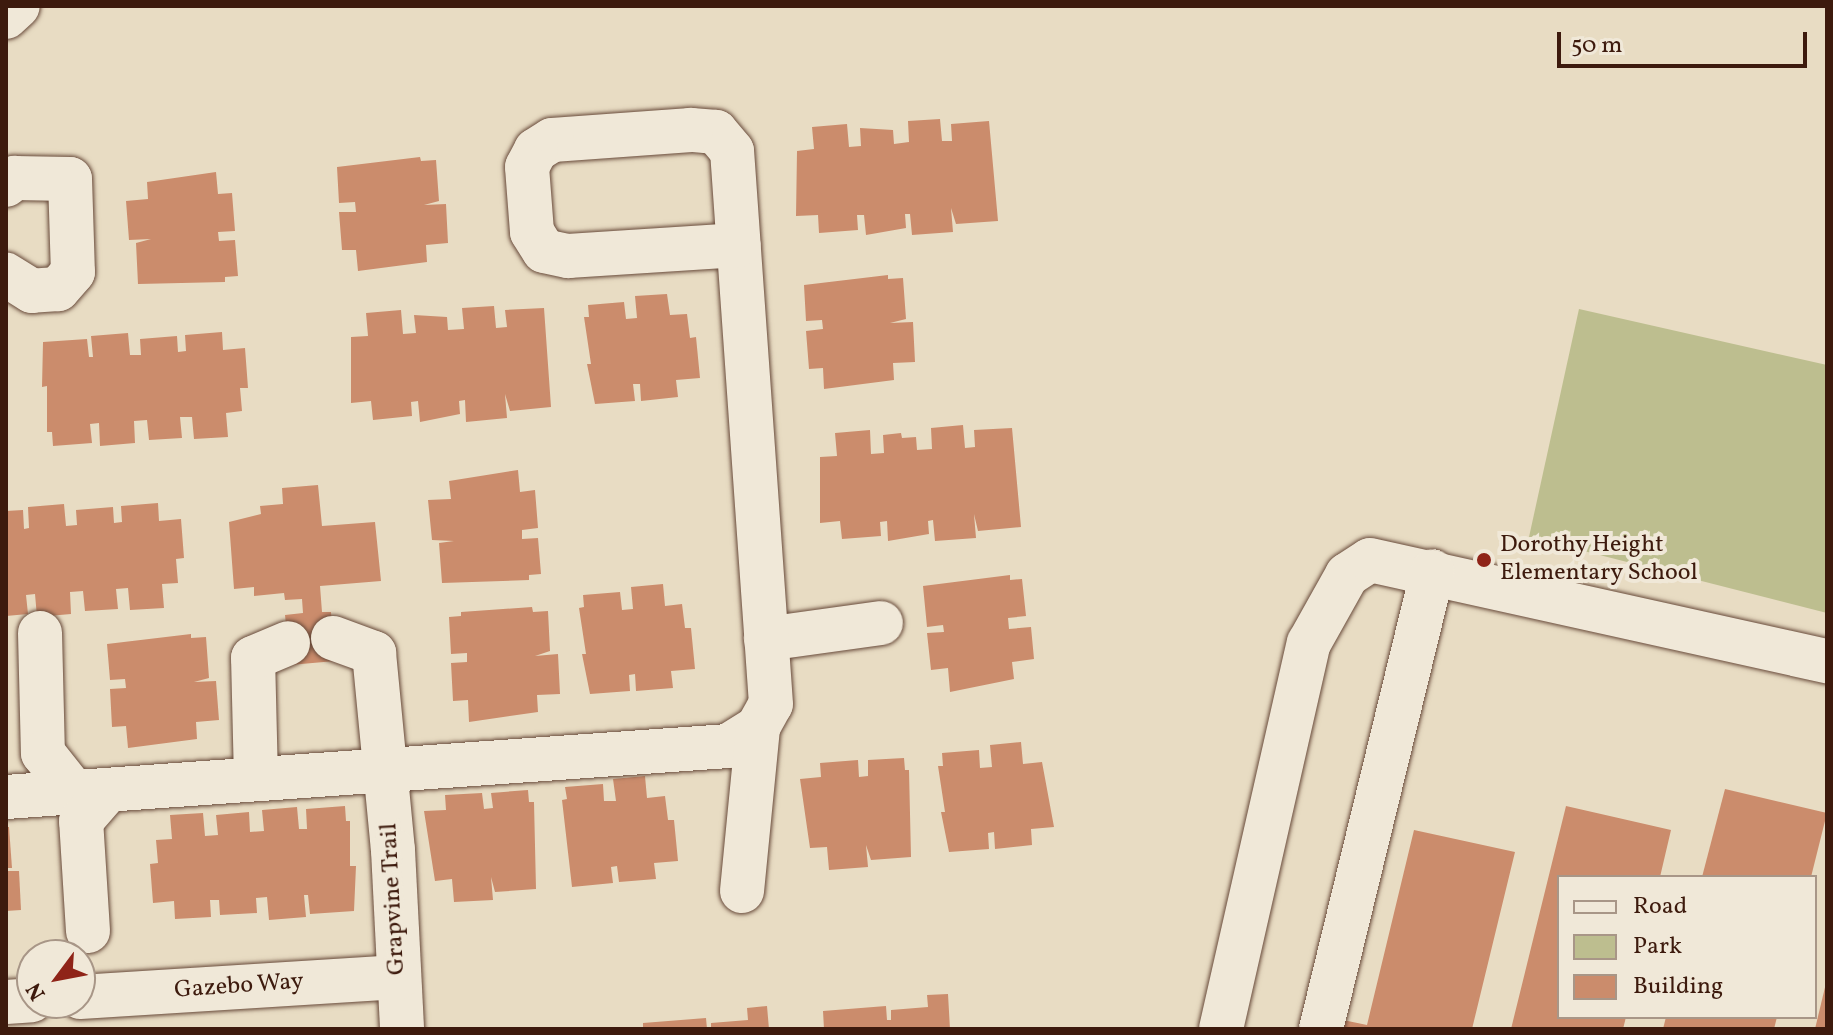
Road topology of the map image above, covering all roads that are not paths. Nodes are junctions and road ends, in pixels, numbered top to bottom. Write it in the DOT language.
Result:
graph roads {
  1 [pos="18,6"];
  2 [pos="6,17"];
  3 [pos="6,185"];
  4 [pos="739,245"];
  5 [pos="6,275"];
  6 [pos="1433,571"];
  7 [pos="881,623"];
  8 [pos="40,633"];
  9 [pos="333,638"];
  10 [pos="766,639"];
  11 [pos="288,643"];
  12 [pos="1827,661"];
  13 [pos="758,727"];
  14 [pos="385,769"];
  15 [pos="256,779"];
  16 [pos="91,791"];
  17 [pos="6,797"];
  18 [pos="742,891"];
  19 [pos="88,931"];
  20 [pos="398,977"];
  21 [pos="96,996"];
  22 [pos="402,1029"];
  23 [pos="1221,1029"];
  24 [pos="1321,1029"];
  1 -- 2 [label="street"];
  3 -- 5 [label="street"];
  4 -- 4 [label="street"];
  4 -- 10 [label="street"];
  6 -- 12 [label="street"];
  6 -- 23 [label="street"];
  6 -- 24 [label="street"];
  7 -- 10 [label="street"];
  8 -- 16 [label="street"];
  9 -- 14 [label="street, Grapvine Trail"];
  10 -- 13 [label="street"];
  11 -- 15 [label="street"];
  13 -- 14 [label="street"];
  13 -- 18 [label="street"];
  14 -- 15 [label="street"];
  14 -- 20 [label="street, Grapvine Trail"];
  15 -- 16 [label="street"];
  16 -- 17 [label="street"];
  16 -- 19 [label="street"];
  20 -- 21 [label="street, Gazebo Way"];
  20 -- 22 [label="street, Grapvine Trail"];
}
